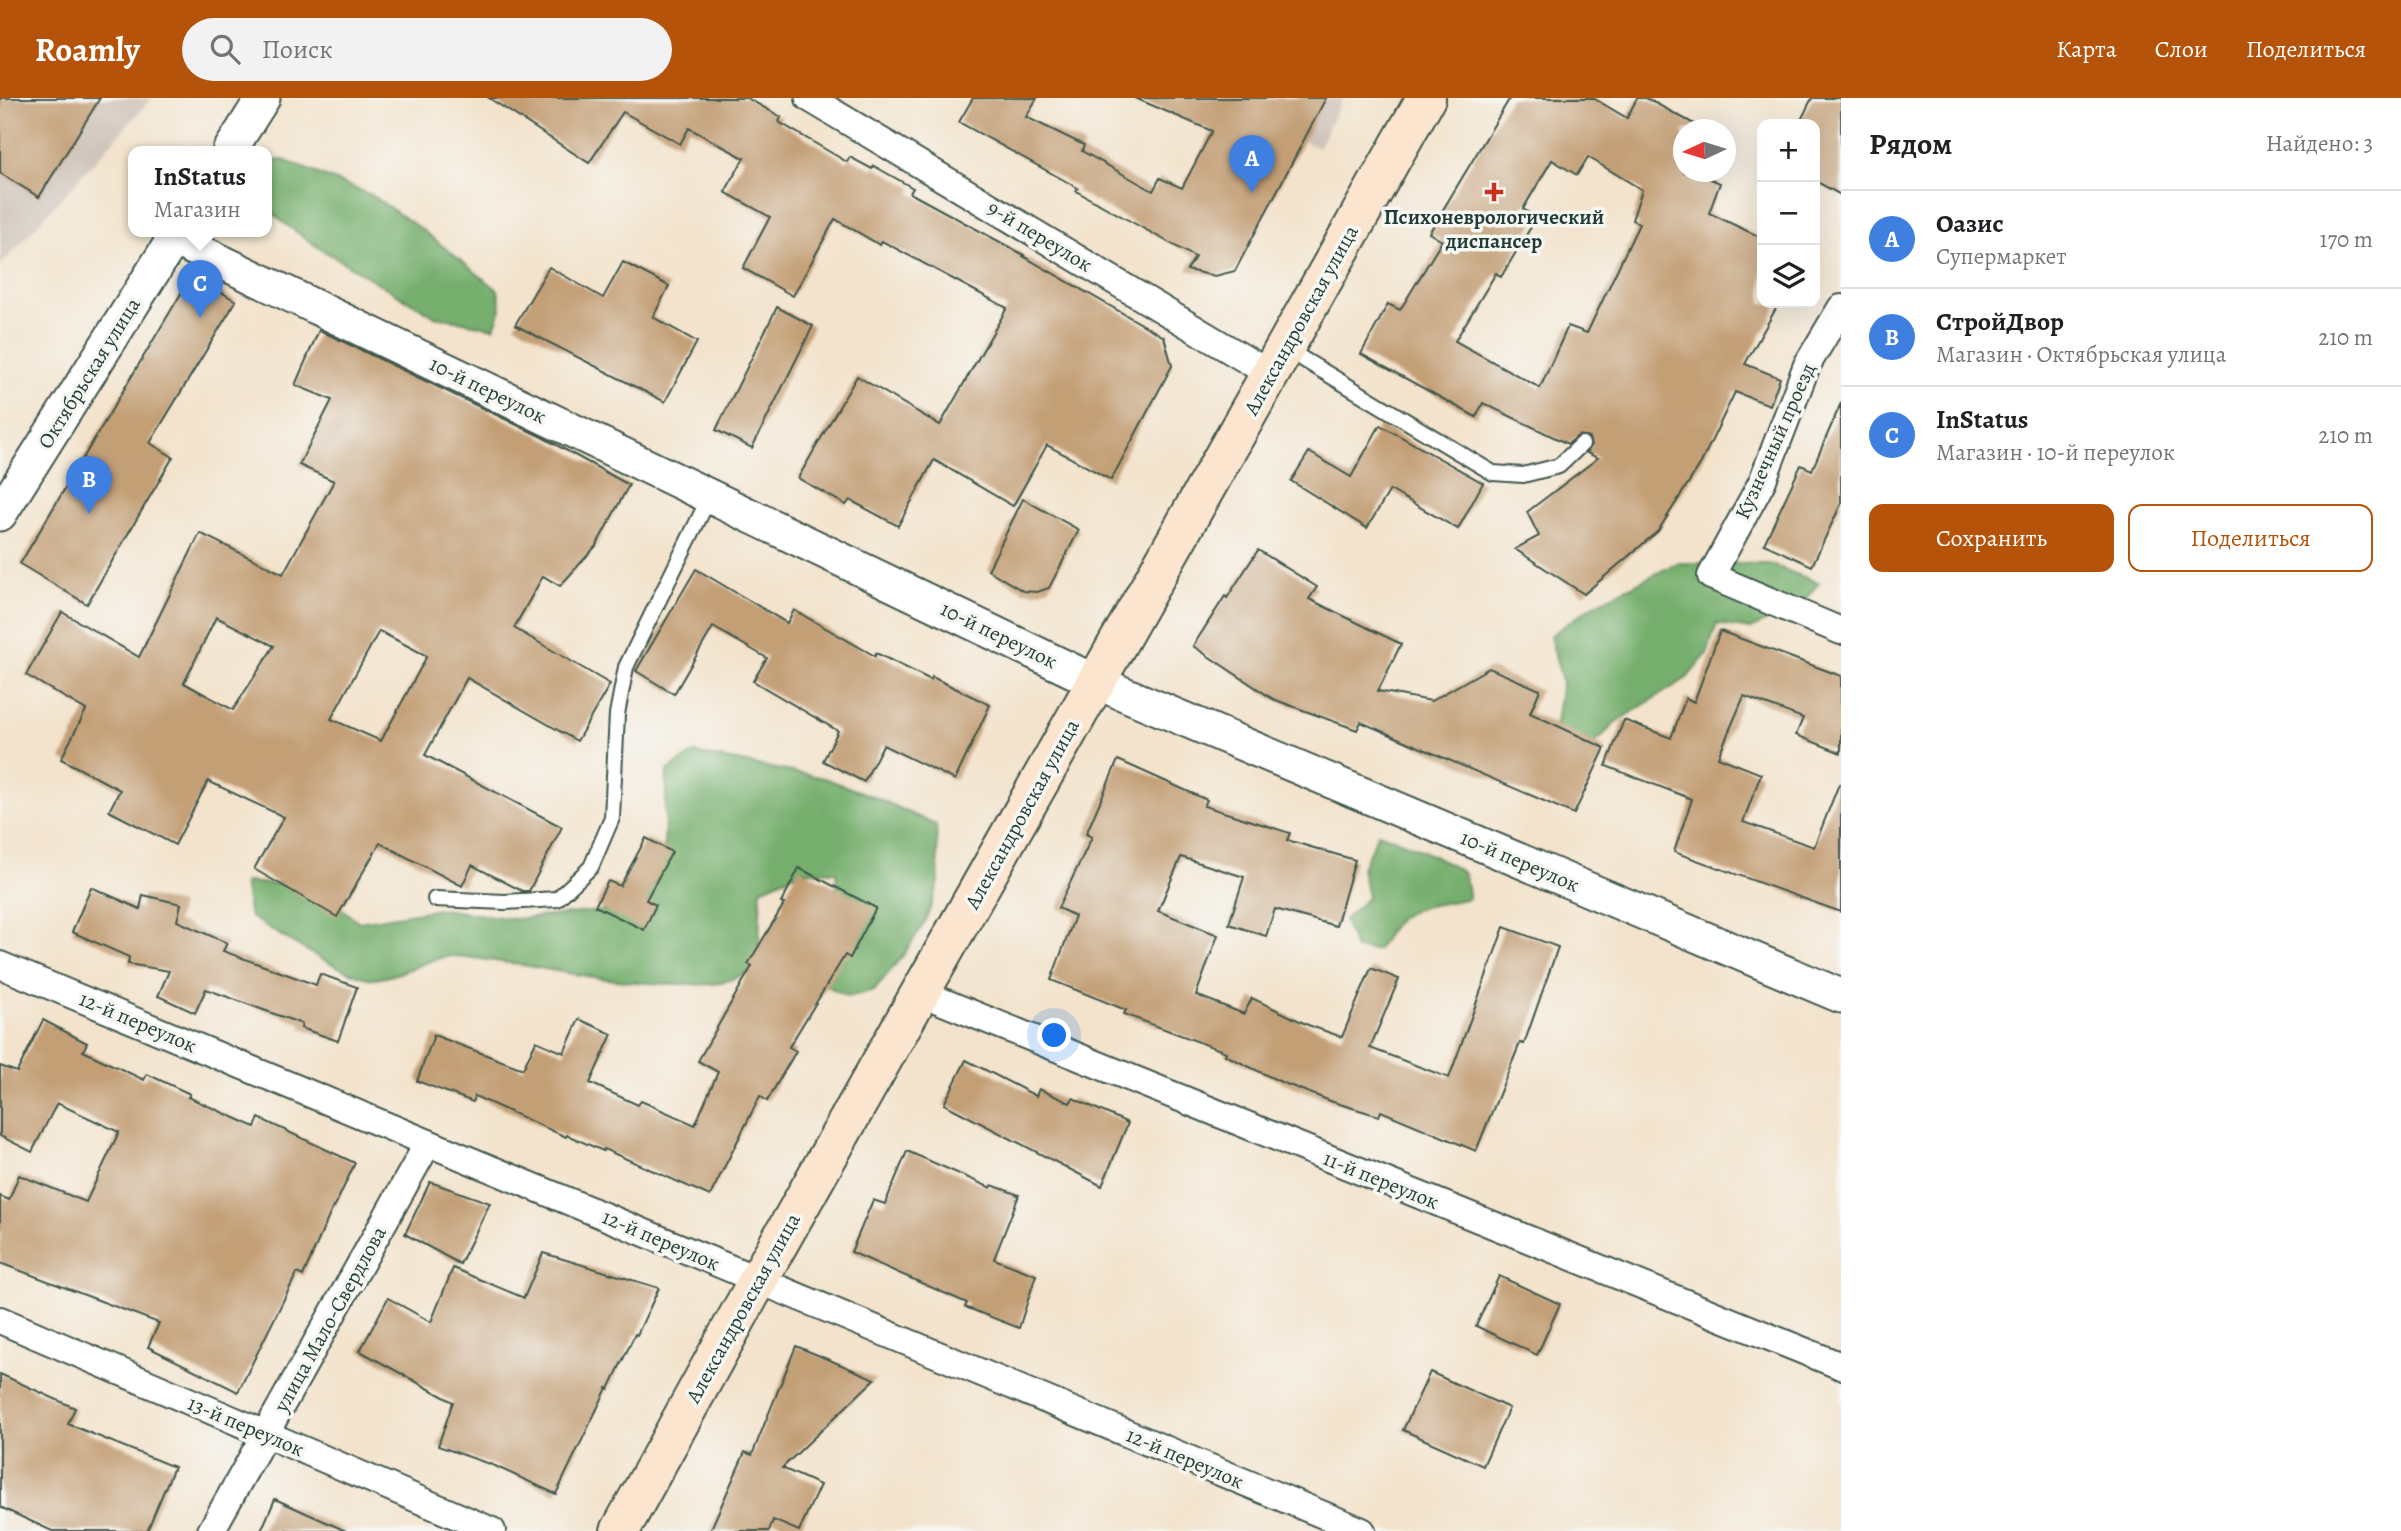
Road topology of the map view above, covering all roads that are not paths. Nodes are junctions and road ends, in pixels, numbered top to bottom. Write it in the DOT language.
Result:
graph roads {
  1 [pos="263,98"];
  2 [pos="809,98"];
  3 [pos="1426,98"];
  4 [pos="233,146"];
  5 [pos="175,237"];
  6 [pos="180,237"];
  7 [pos="1841,308"];
  8 [pos="1278,361"];
  9 [pos="1582,444"];
  10 [pos="710,496"];
  11 [pos="0,514"];
  12 [pos="1841,631"];
  13 [pos="1097,682"];
  14 [pos="435,899"];
  15 [pos="0,965"];
  16 [pos="921,993"];
  17 [pos="1841,996"];
  18 [pos="428,1143"];
  19 [pos="758,1280"];
  20 [pos="0,1320"];
  21 [pos="1841,1366"];
  22 [pos="266,1434"];
  23 [pos="211,1531"];
  24 [pos="492,1531"];
  25 [pos="620,1531"];
  26 [pos="1362,1531"];
  1 -- 4 [label="street"];
  2 -- 8 [label="street, 9-й переулок"];
  3 -- 8 [label="main road, Александровская улица"];
  5 -- 11 [label="street, Октябрьская улица"];
  6 -- 10 [label="street, 10-й переулок"];
  7 -- 12 [label="street, Кузнечный проезд"];
  8 -- 9 [label="lane"];
  8 -- 13 [label="main road, Александровская улица"];
  10 -- 13 [label="street, 10-й переулок"];
  10 -- 14 [label="lane"];
  13 -- 16 [label="main road, Александровская улица"];
  13 -- 17 [label="street, 10-й переулок"];
  15 -- 18 [label="street, 12-й переулок"];
  16 -- 19 [label="main road, Александровская улица"];
  16 -- 21 [label="street, 11-й переулок"];
  18 -- 19 [label="street, 12-й переулок"];
  18 -- 22 [label="street, улица Мало-Свердлова"];
  19 -- 25 [label="main road, Александровская улица"];
  19 -- 26 [label="street, 12-й переулок"];
  20 -- 22 [label="street, 13-й переулок"];
  22 -- 23 [label="street, улица Мало-Свердлова"];
  22 -- 24 [label="street, 13-й переулок"];
}
